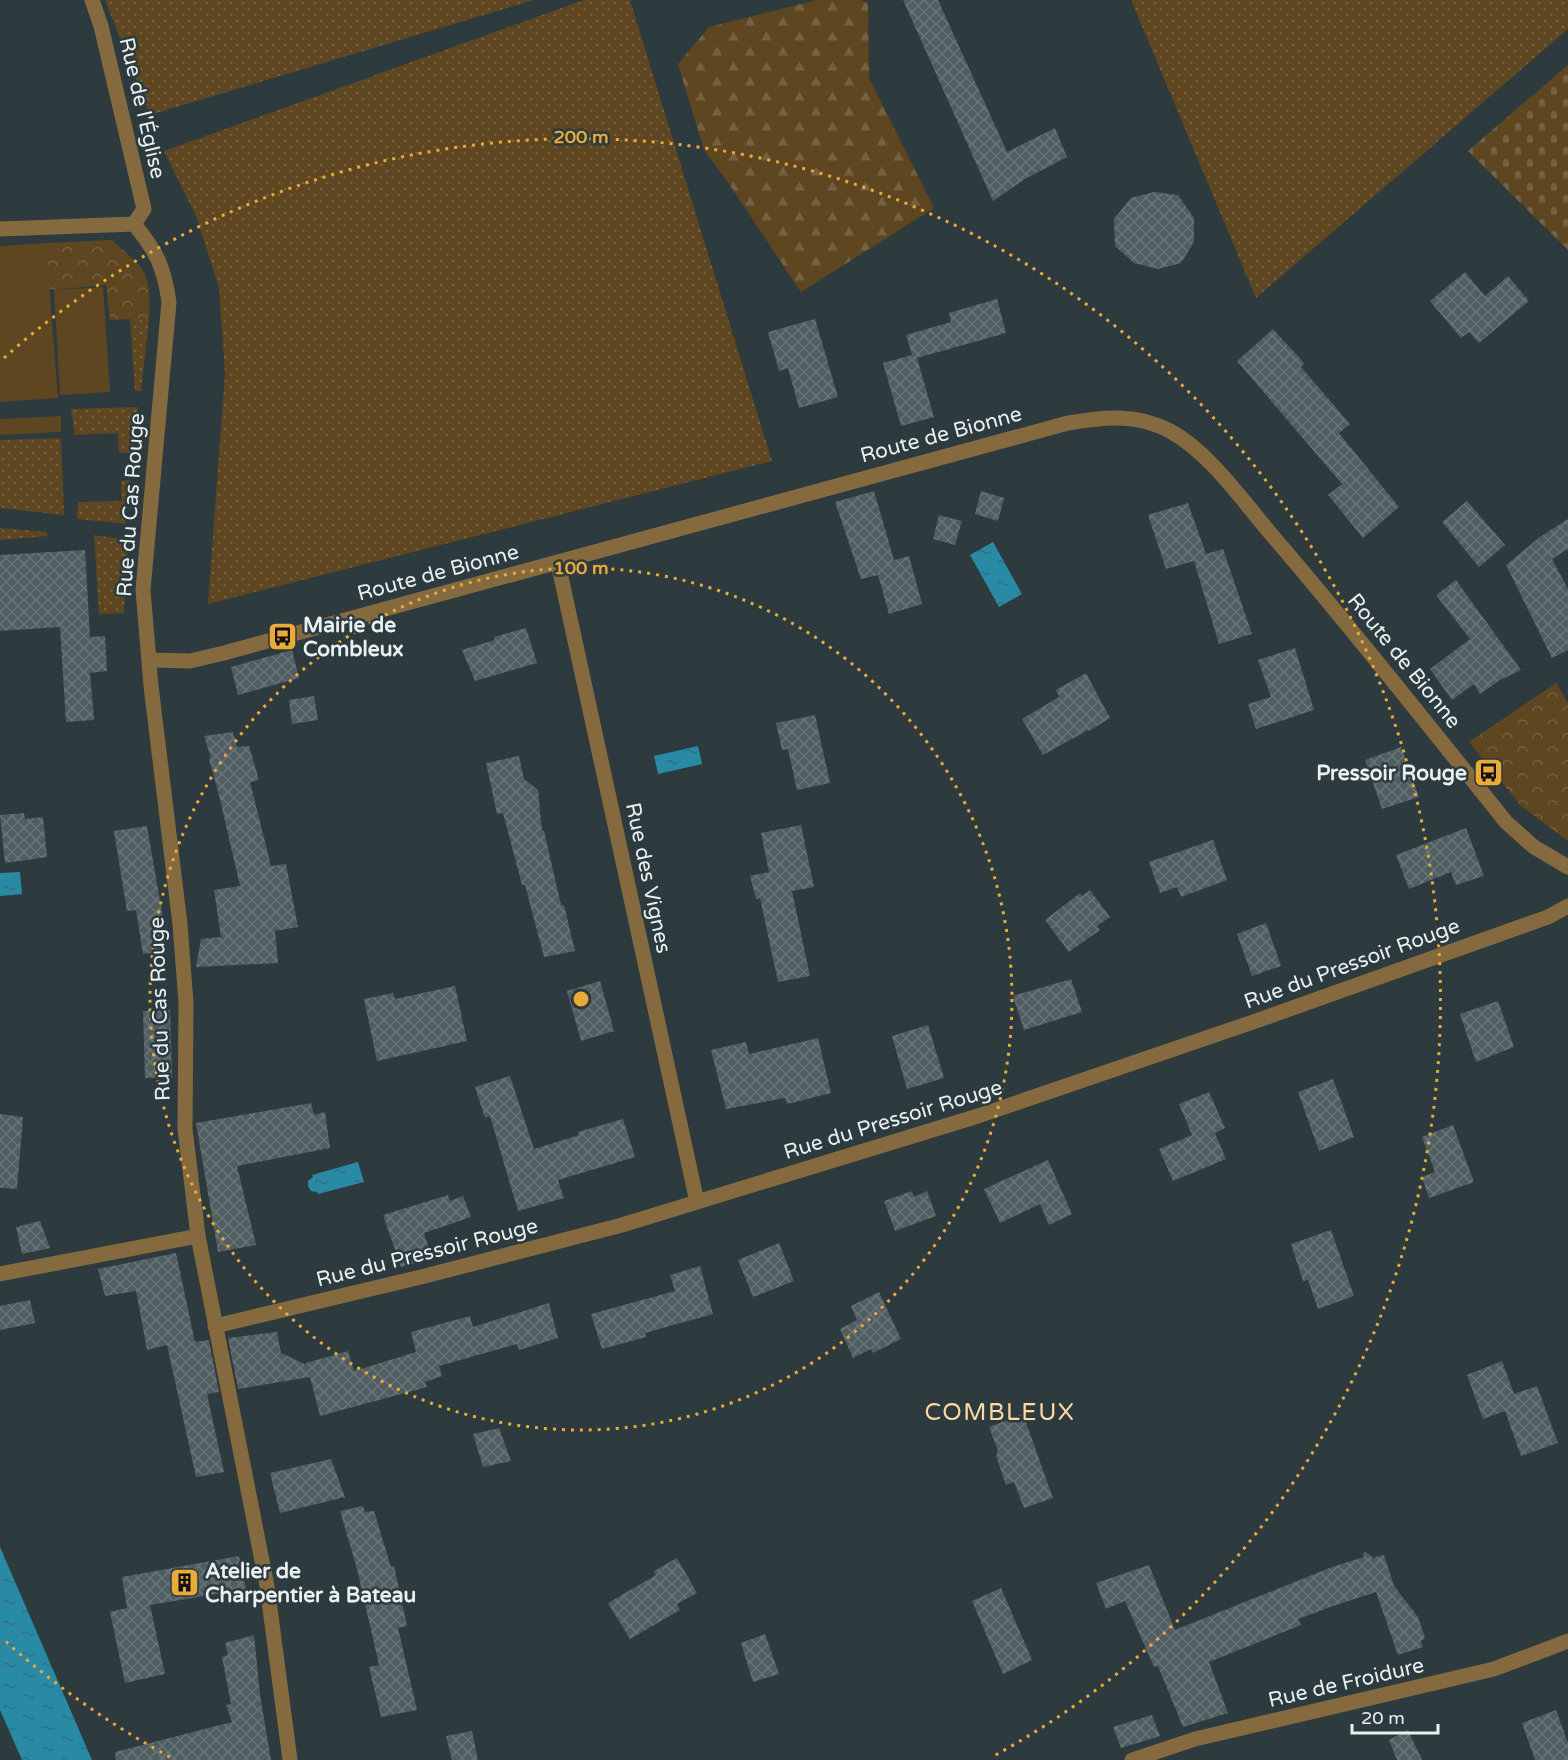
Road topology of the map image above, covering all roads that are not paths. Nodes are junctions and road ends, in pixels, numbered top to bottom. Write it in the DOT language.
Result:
graph roads {
  1 [pos="92,0"];
  2 [pos="134,224"];
  3 [pos="0,229"];
  4 [pos="558,563"];
  5 [pos="150,660"];
  6 [pos="1568,867"];
  7 [pos="1568,906"];
  8 [pos="697,1202"];
  9 [pos="198,1236"];
  10 [pos="0,1274"];
  11 [pos="215,1326"];
  12 [pos="1568,1641"];
  13 [pos="290,1760"];
  14 [pos="1132,1760"];
  1 -- 2 [label="street, Rue de l'Église"];
  2 -- 3 [label="street"];
  2 -- 5 [label="street, Rue du Cas Rouge"];
  4 -- 5 [label="street, Route de Bionne"];
  4 -- 6 [label="street, Route de Bionne"];
  4 -- 8 [label="street, Rue des Vignes"];
  5 -- 9 [label="street, Rue du Cas Rouge"];
  7 -- 8 [label="street, Rue du Pressoir Rouge"];
  8 -- 11 [label="street, Rue du Pressoir Rouge"];
  9 -- 10 [label="street"];
  9 -- 11 [label="street, Rue du Cas Rouge"];
  11 -- 13 [label="street, Rue du Cas Rouge"];
  12 -- 14 [label="street, Rue de Froidure"];
}
